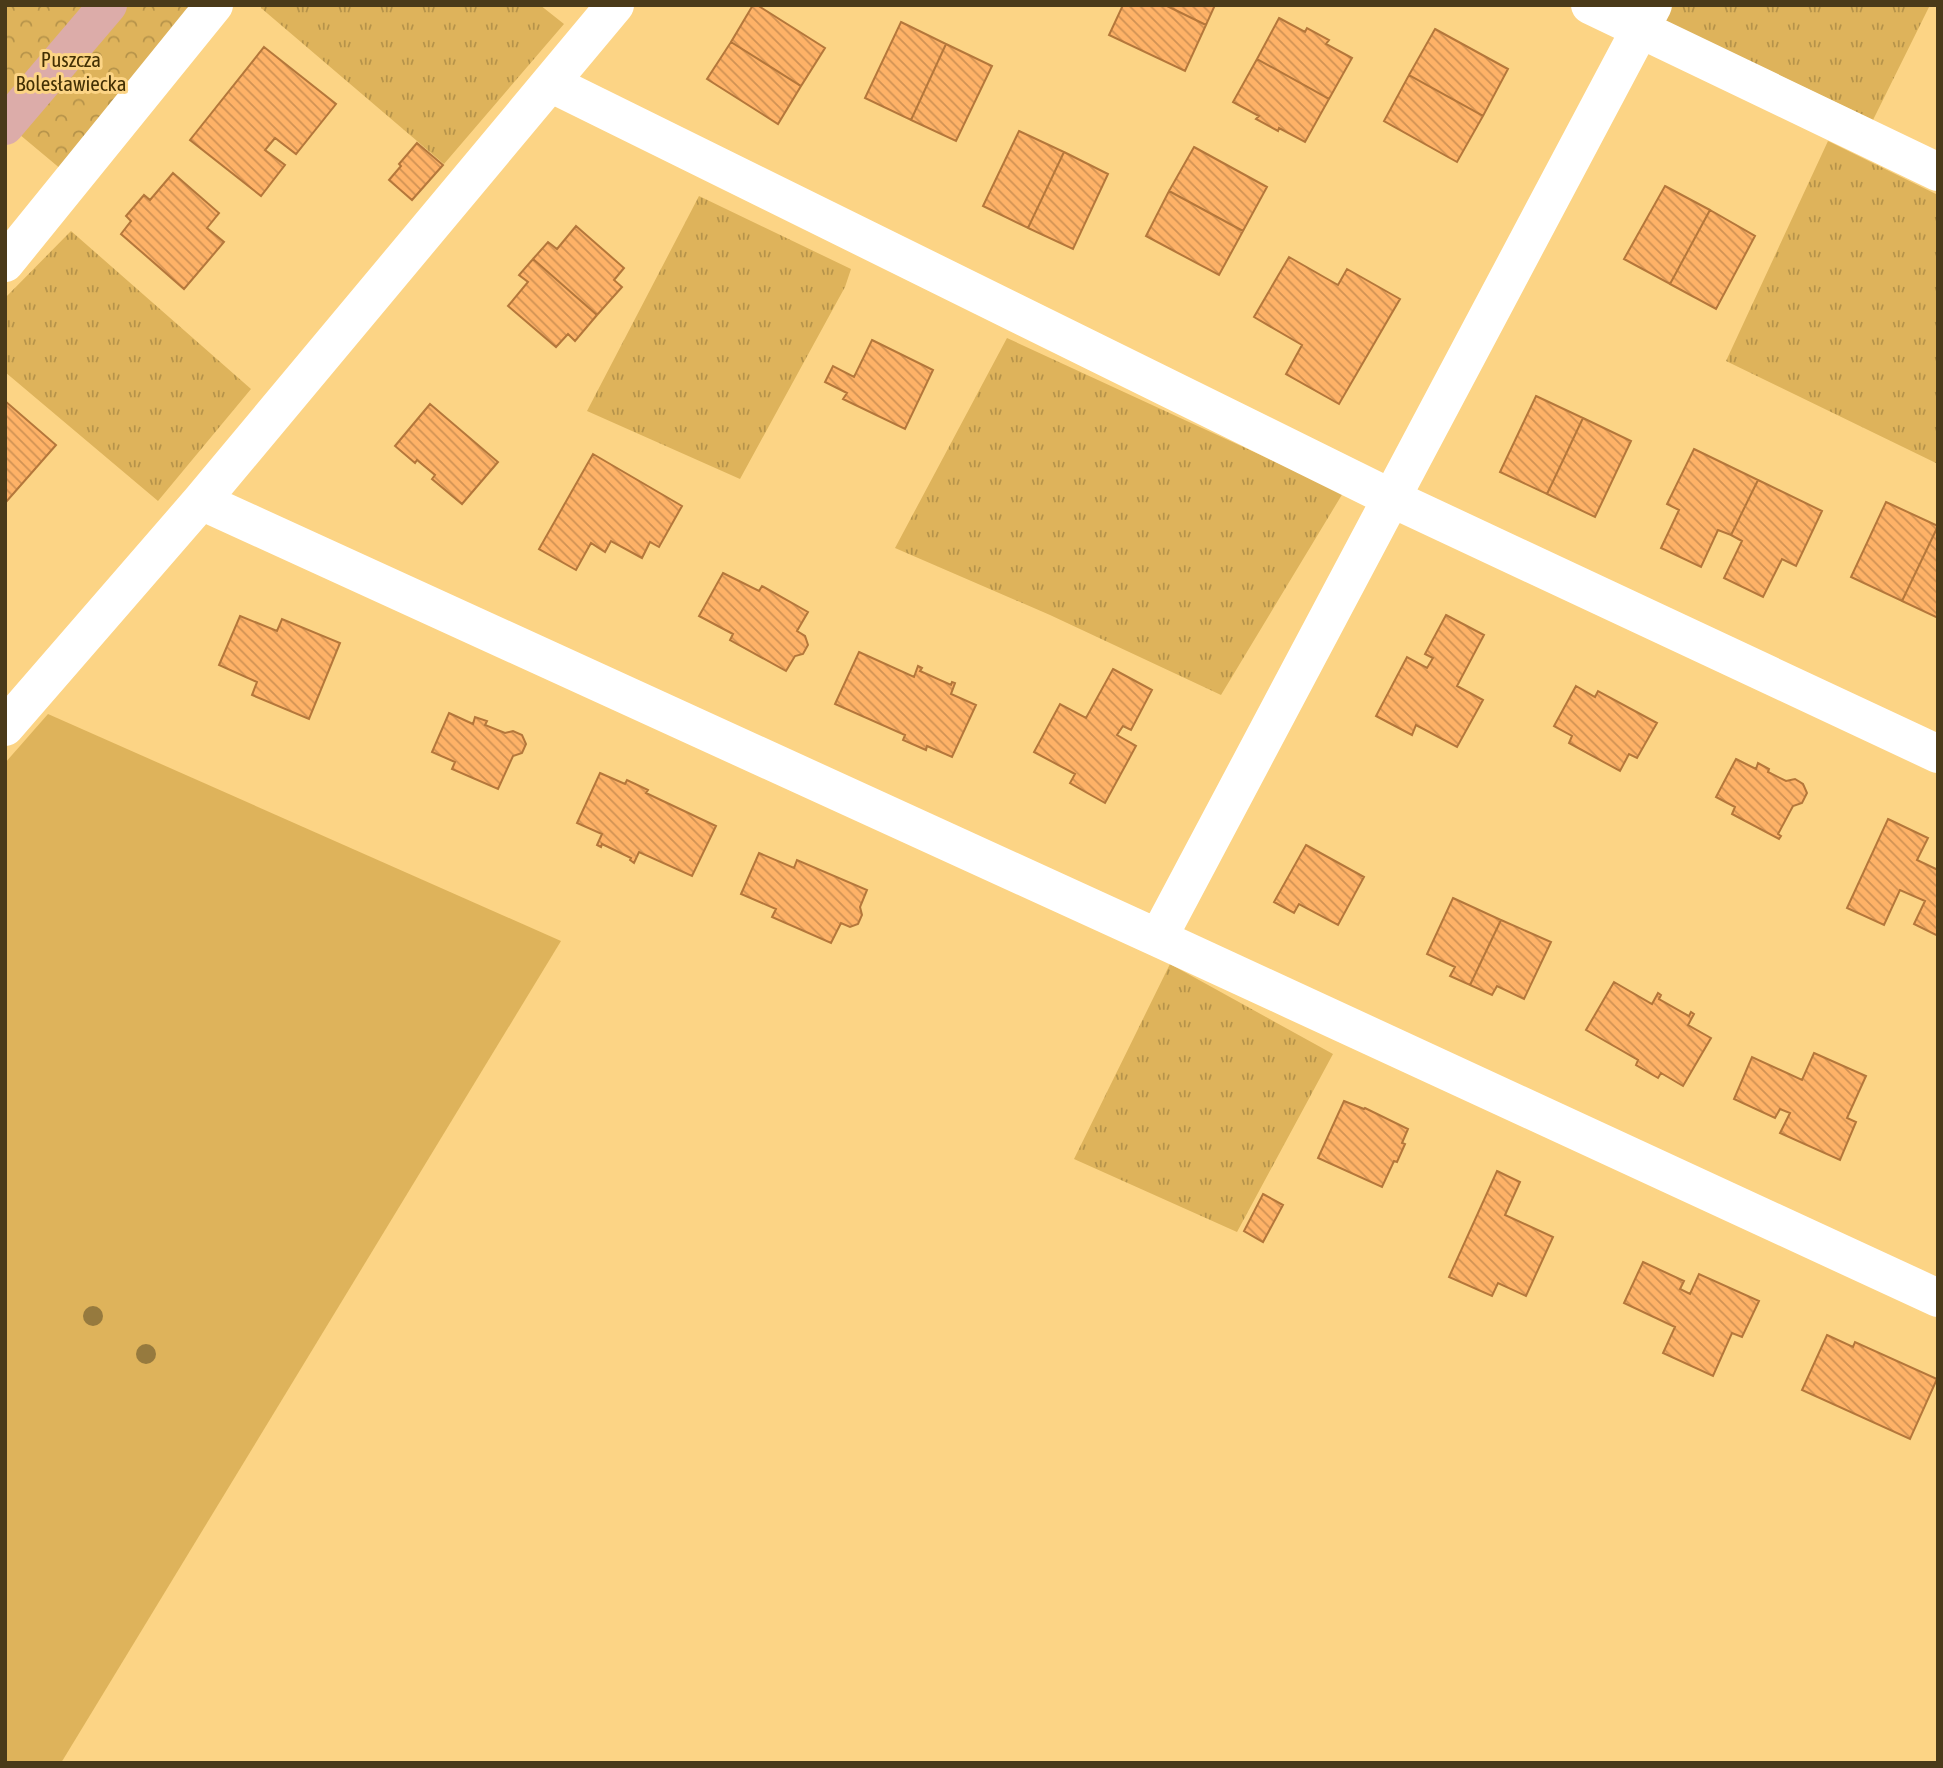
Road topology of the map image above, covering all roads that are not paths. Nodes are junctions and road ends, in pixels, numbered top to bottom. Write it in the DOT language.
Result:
graph roads {
  1 [pos="108,5"];
  2 [pos="214,5"];
  3 [pos="615,5"];
  4 [pos="1590,5"];
  5 [pos="1646,17"];
  6 [pos="550,83"];
  7 [pos="5,126"];
  8 [pos="1938,172"];
  9 [pos="5,263"];
  10 [pos="1391,498"];
  11 [pos="201,501"];
  12 [pos="5,727"];
  13 [pos="1938,754"];
  14 [pos="1158,938"];
  15 [pos="1938,1298"];
  1 -- 7 [label="main road"];
  2 -- 9 [label="street"];
  3 -- 6 [label="street"];
  4 -- 5 [label="street"];
  5 -- 8 [label="street"];
  5 -- 10 [label="street"];
  6 -- 10 [label="street"];
  6 -- 11 [label="street"];
  10 -- 13 [label="street"];
  10 -- 14 [label="street"];
  11 -- 12 [label="street"];
  11 -- 14 [label="street"];
  14 -- 15 [label="street"];
}
